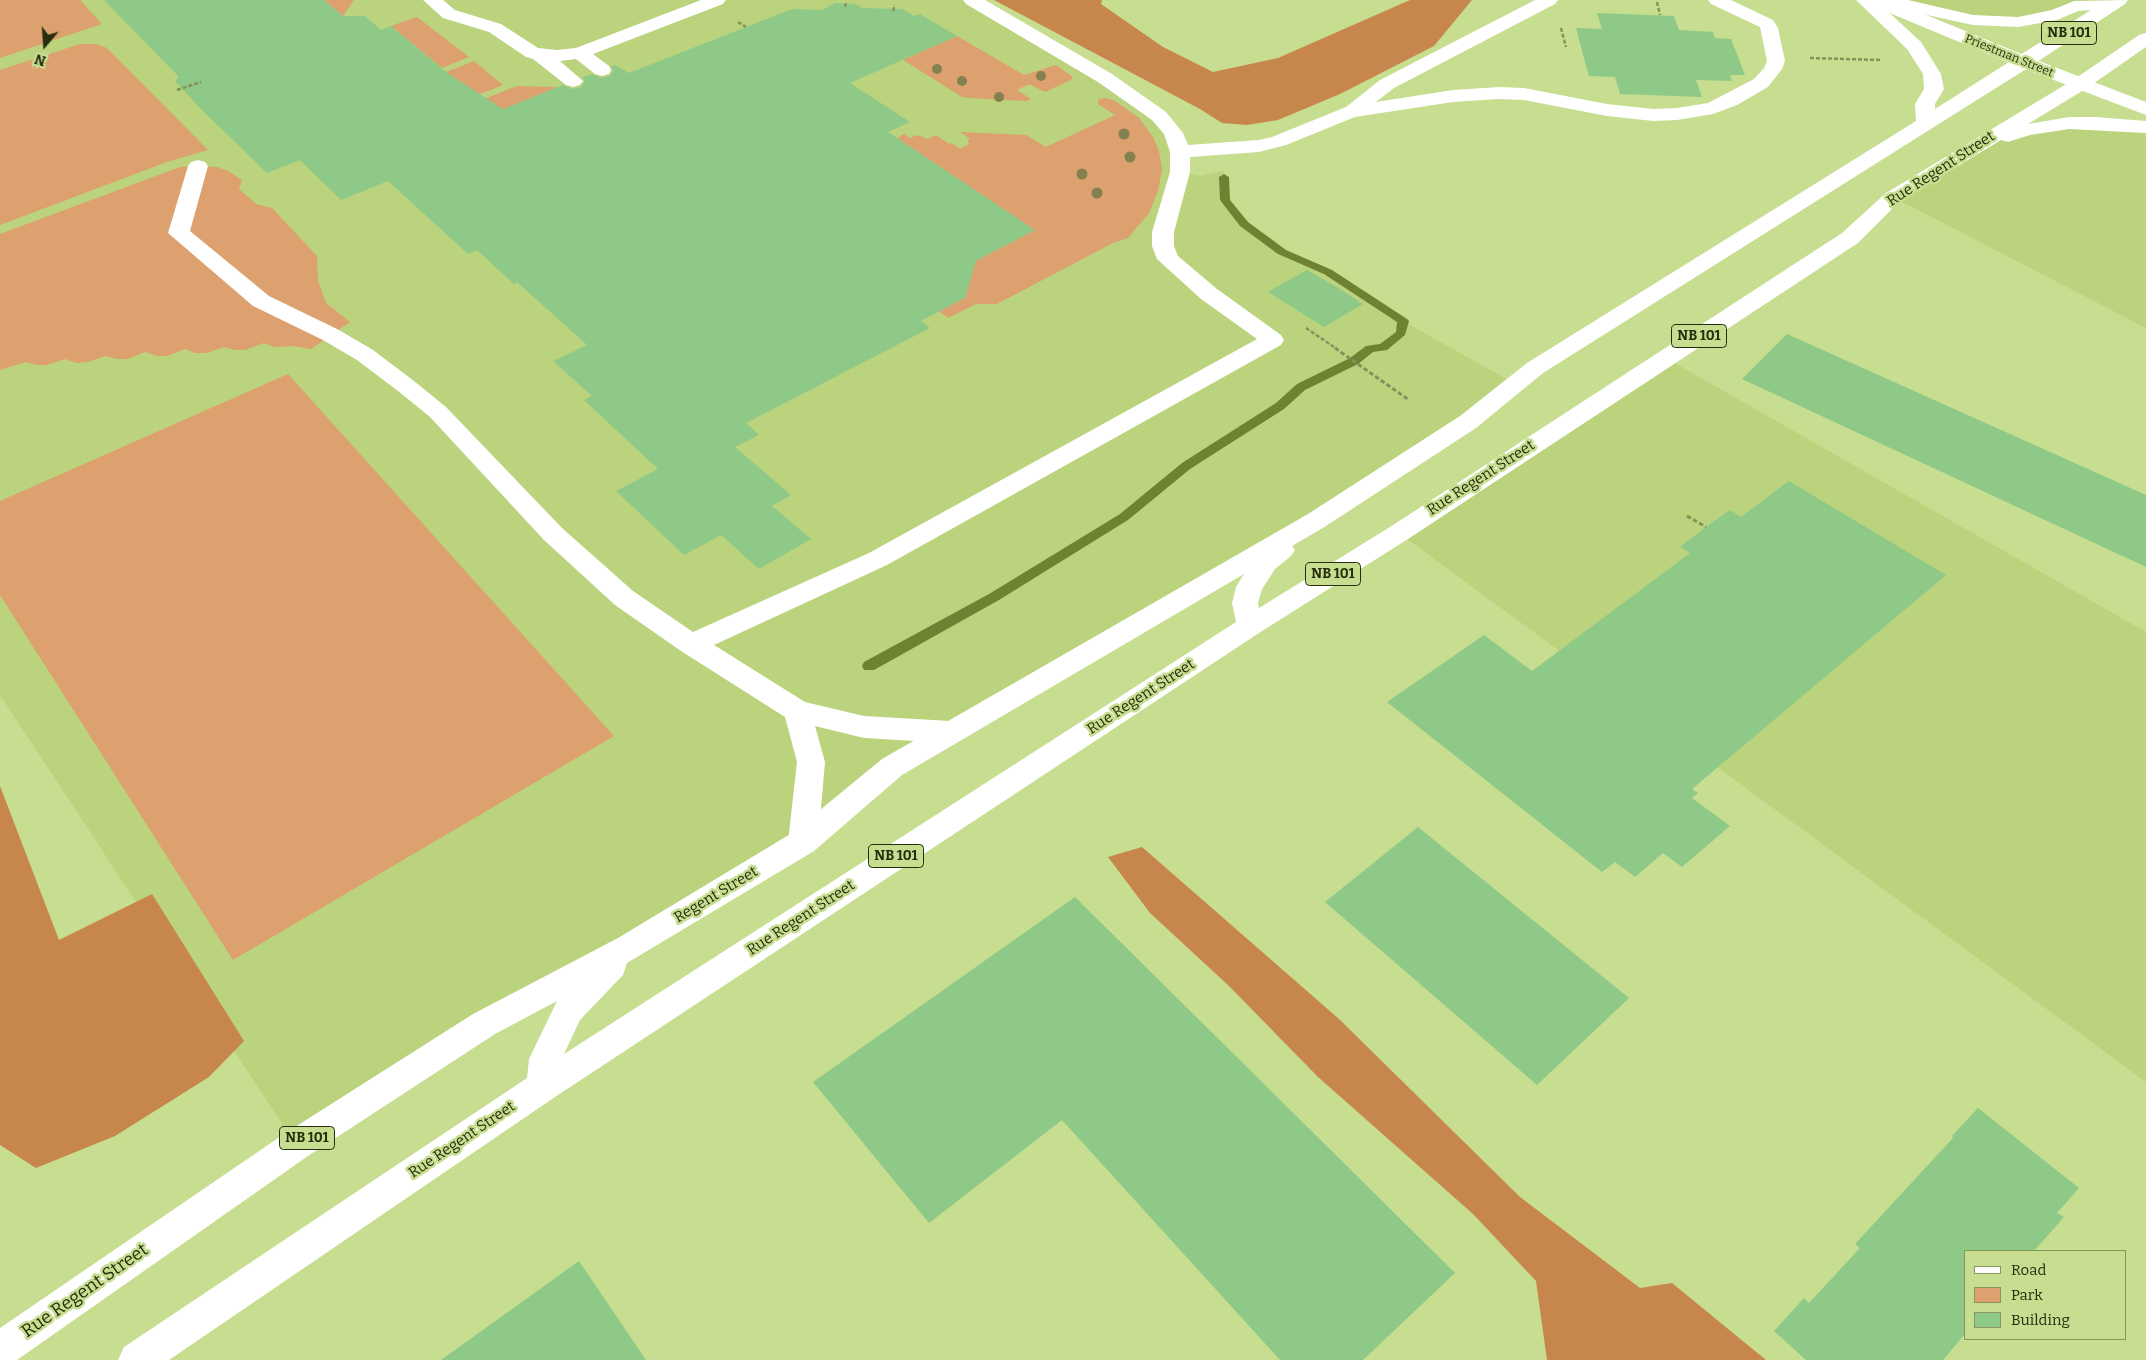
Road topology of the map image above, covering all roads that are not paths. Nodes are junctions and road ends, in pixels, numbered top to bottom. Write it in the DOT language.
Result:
graph roads {
  1 [pos="432,0"];
  2 [pos="717,0"];
  3 [pos="972,0"];
  4 [pos="1549,0"];
  5 [pos="1716,0"];
  6 [pos="1865,0"];
  7 [pos="1874,0"];
  8 [pos="1884,0"];
  9 [pos="2116,2"];
  10 [pos="2143,47"];
  11 [pos="580,53"];
  12 [pos="539,54"];
  13 [pos="2024,62"];
  14 [pos="602,70"];
  15 [pos="573,81"];
  16 [pos="2080,84"];
  17 [pos="2146,109"];
  18 [pos="1352,112"];
  19 [pos="1926,124"];
  20 [pos="2146,128"];
  21 [pos="1978,145"];
  22 [pos="1180,152"];
  23 [pos="198,166"];
  24 [pos="1317,520"];
  25 [pos="1250,626"];
  26 [pos="691,644"];
  27 [pos="797,711"];
  28 [pos="950,732"];
  29 [pos="803,842"];
  30 [pos="628,947"];
  31 [pos="543,1086"];
  32 [pos="0,1350"];
  33 [pos="137,1360"];
  1 -- 12 [label="main road"];
  2 -- 11 [label="main road"];
  3 -- 22 [label="main road"];
  4 -- 18 [label="main road"];
  5 -- 18 [label="main road"];
  6 -- 19 [label="main road"];
  7 -- 13 [label="main road, Priestman Street"];
  8 -- 9 [label="main road"];
  9 -- 13 [label="main road, NB 101"];
  10 -- 16 [label="main road, Rue Regent Street / NB 101"];
  11 -- 12 [label="main road"];
  11 -- 14 [label="main road"];
  12 -- 15 [label="main road"];
  13 -- 16 [label="main road, Priestman Street"];
  13 -- 19 [label="main road, NB 101"];
  16 -- 17 [label="main road, Priestman Street"];
  16 -- 21 [label="main road, Rue Regent Street / NB 101"];
  18 -- 22 [label="main road"];
  19 -- 24 [label="main road, NB 101"];
  20 -- 21 [label="main road"];
  21 -- 25 [label="main road, Rue Regent Street / NB 101"];
  22 -- 26 [label="main road"];
  23 -- 26 [label="main road"];
  24 -- 25 [label="main road"];
  24 -- 28 [label="main road, NB 101"];
  25 -- 31 [label="main road, Rue Regent Street / NB 101"];
  26 -- 27 [label="main road"];
  27 -- 28 [label="main road"];
  27 -- 29 [label="main road"];
  28 -- 29 [label="main road, NB 101"];
  29 -- 30 [label="main road, Regent Street / NB 101"];
  30 -- 31 [label="main road"];
  30 -- 32 [label="main road, Rue Regent Street / NB 101"];
  31 -- 33 [label="main road, Rue Regent Street / NB 101"];
}
